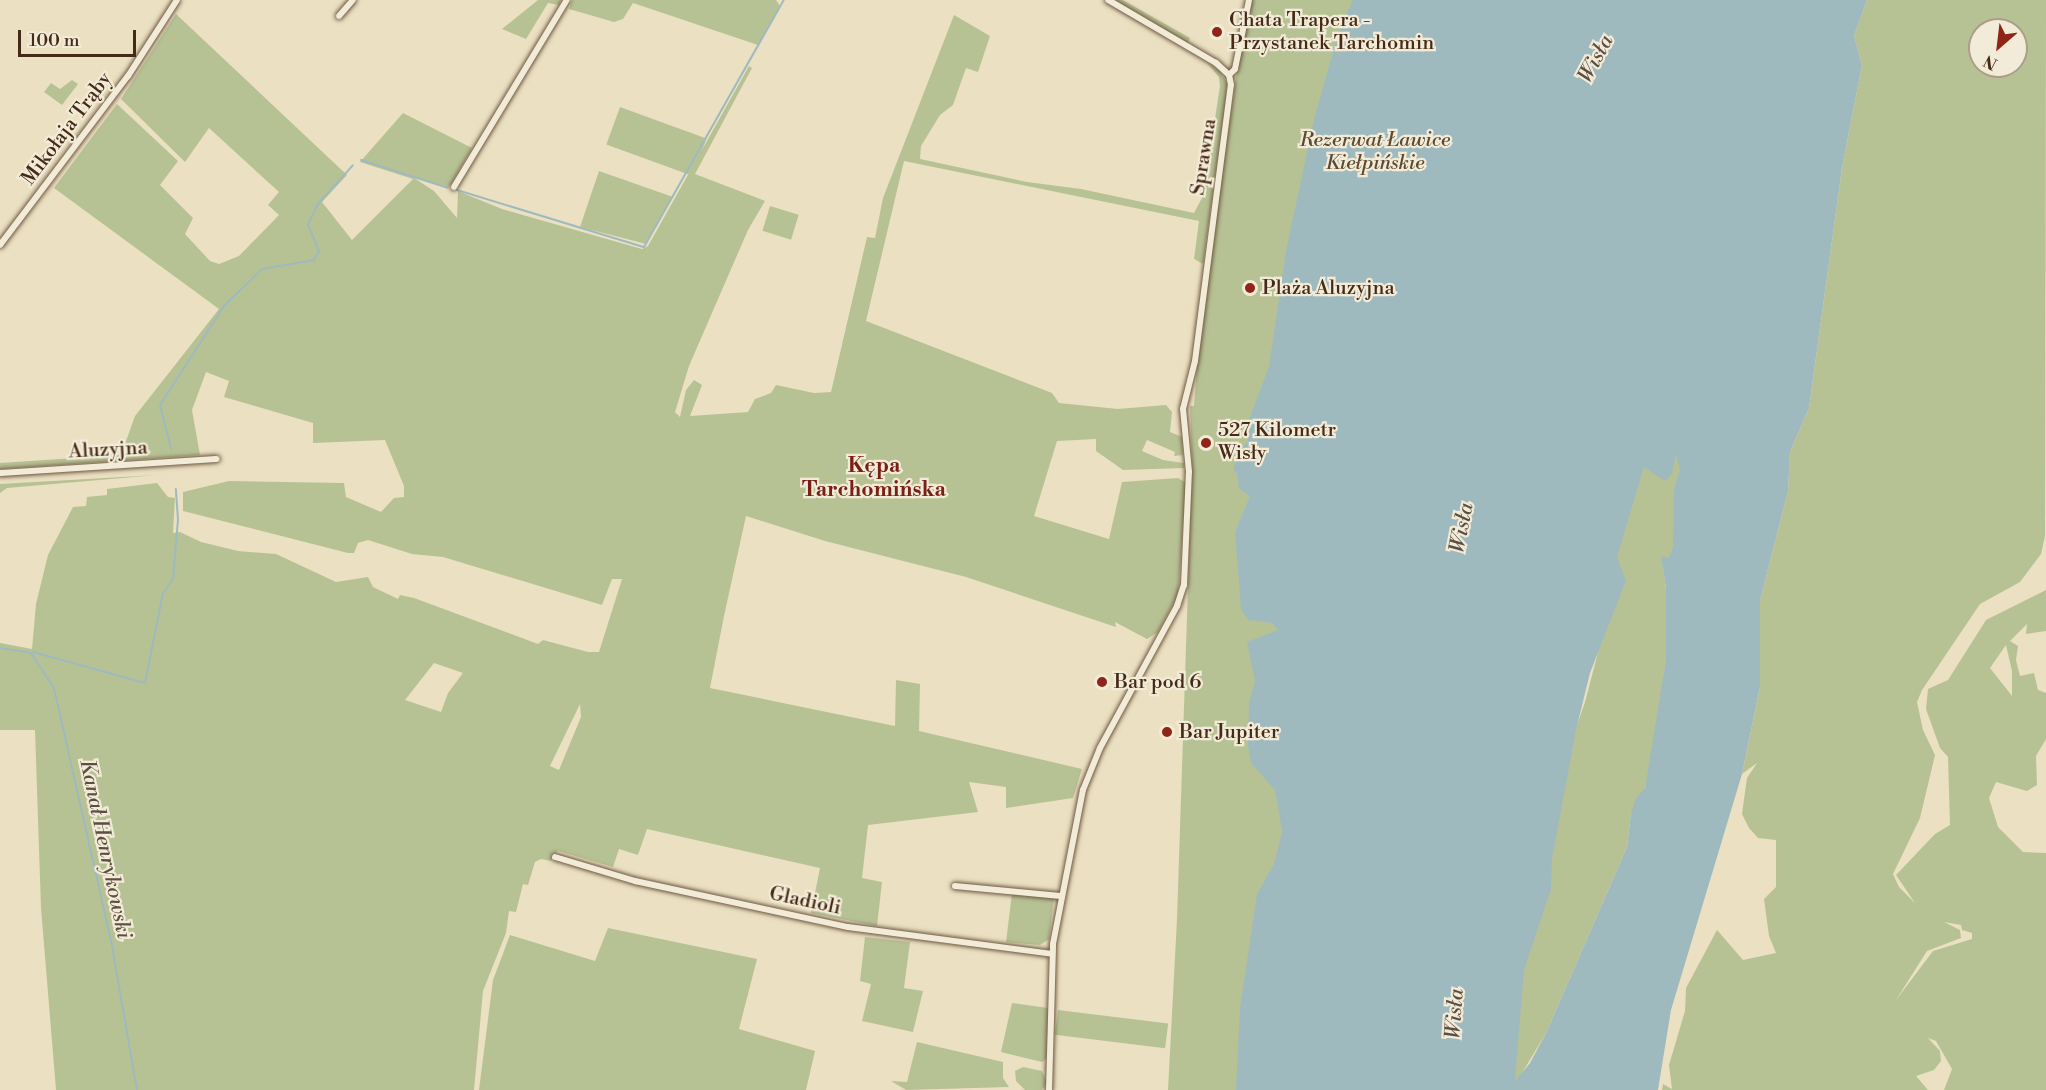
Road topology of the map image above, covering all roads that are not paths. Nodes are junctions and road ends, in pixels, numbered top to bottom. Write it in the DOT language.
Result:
graph roads {
  1 [pos="177,0"];
  2 [pos="353,0"];
  3 [pos="567,0"];
  4 [pos="1108,0"];
  5 [pos="1249,0"];
  6 [pos="339,16"];
  7 [pos="1229,75"];
  8 [pos="454,187"];
  9 [pos="0,245"];
  10 [pos="217,459"];
  11 [pos="0,472"];
  12 [pos="555,856"];
  13 [pos="955,886"];
  14 [pos="1061,896"];
  15 [pos="1052,954"];
  16 [pos="1049,1090"];
  1 -- 9 [label="street, Mikołaja Trąby"];
  2 -- 6 [label="street"];
  3 -- 8 [label="street"];
  4 -- 7 [label="street"];
  5 -- 7 [label="street, Sprawna"];
  7 -- 14 [label="street, Sprawna"];
  10 -- 11 [label="street, Aluzyjna"];
  12 -- 15 [label="street, Gladioli"];
  13 -- 14 [label="street"];
  14 -- 15 [label="street"];
  15 -- 16 [label="street"];
}
